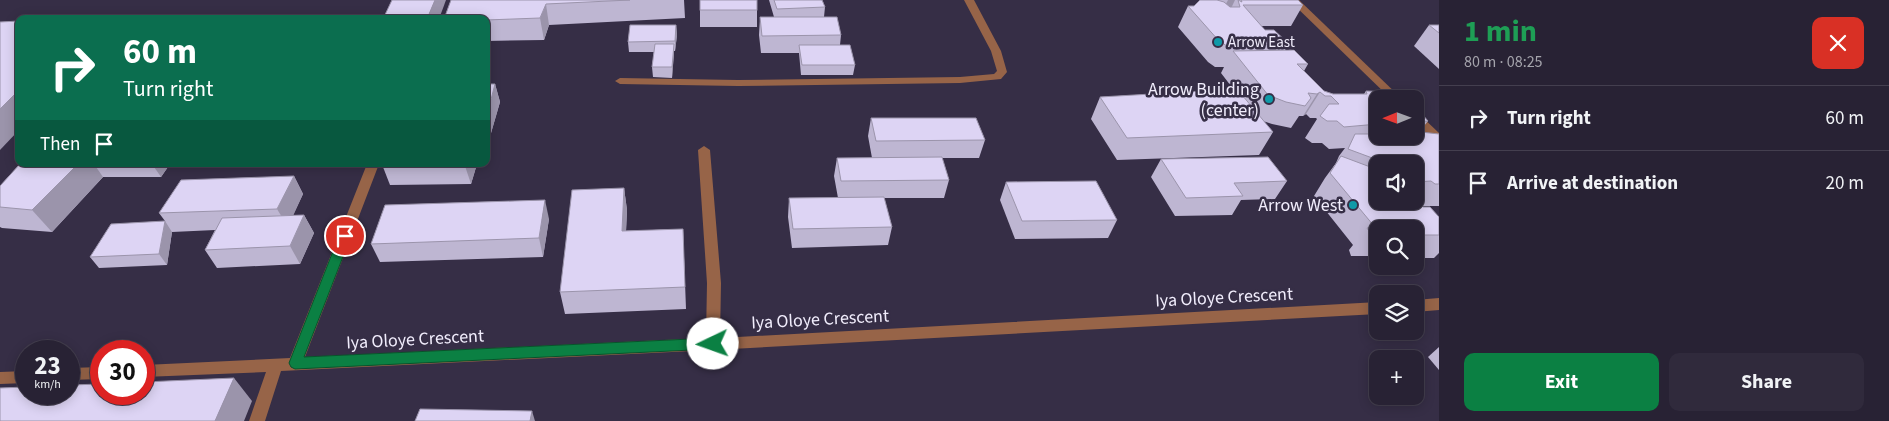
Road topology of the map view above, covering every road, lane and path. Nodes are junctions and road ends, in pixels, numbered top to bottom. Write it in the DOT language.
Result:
graph roads {
  1 [pos="968,0"];
  2 [pos="1294,0"];
  3 [pos="620,81"];
  4 [pos="1388,90"];
  5 [pos="1424,125"];
  6 [pos="1439,139"];
  7 [pos="704,150"];
  8 [pos="372,167"];
  9 [pos="1439,304"];
  10 [pos="1424,305"];
  11 [pos="1369,308"];
  12 [pos="713,344"];
  13 [pos="295,363"];
  14 [pos="276,364"];
  15 [pos="155,370"];
  16 [pos="15,377"];
  17 [pos="0,378"];
  18 [pos="257,421"];
  1 -- 3 [label="street"];
  2 -- 4 [label="street"];
  5 -- 6 [label="street"];
  7 -- 12 [label="street"];
  8 -- 13 [label="street"];
  9 -- 10 [label="street"];
  11 -- 12 [label="street, Iya Oloye Crescent"];
  12 -- 13 [label="street, Iya Oloye Crescent"];
  13 -- 14 [label="street, Iya Oloye Crescent"];
  14 -- 15 [label="street, Iya Oloye Crescent"];
  14 -- 18 [label="street"];
  16 -- 17 [label="street"];
}
